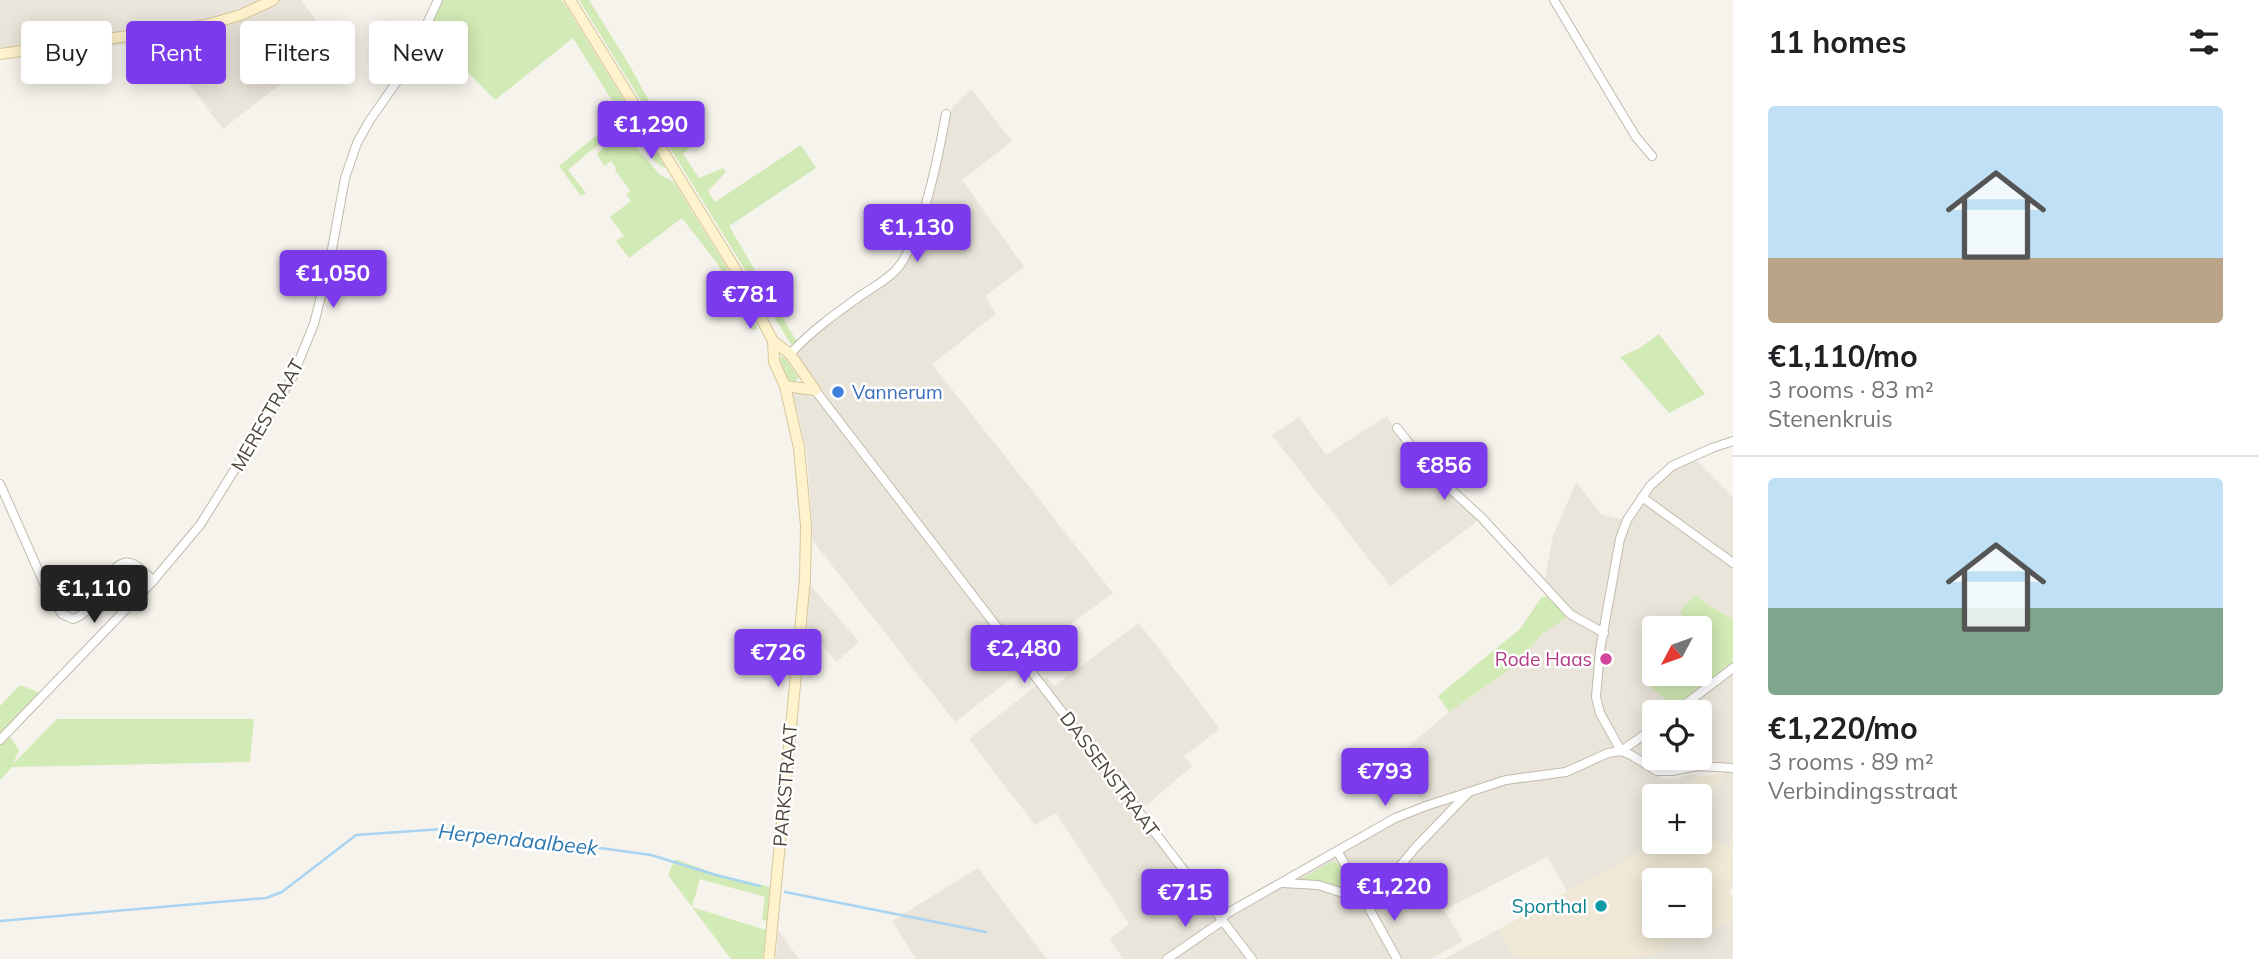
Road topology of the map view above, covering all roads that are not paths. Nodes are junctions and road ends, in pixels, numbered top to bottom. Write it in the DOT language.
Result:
graph roads {
  1 [pos="273,0"];
  2 [pos="438,0"];
  3 [pos="570,0"];
  4 [pos="1554,0"];
  5 [pos="0,54"];
  6 [pos="946,114"];
  7 [pos="1652,156"];
  8 [pos="773,341"];
  9 [pos="788,353"];
  10 [pos="774,356"];
  11 [pos="804,376"];
  12 [pos="793,387"];
  13 [pos="815,390"];
  14 [pos="1397,428"];
  15 [pos="1733,441"];
  16 [pos="0,484"];
  17 [pos="1642,497"];
  18 [pos="1733,563"];
  19 [pos="153,581"];
  20 [pos="1604,633"];
  21 [pos="1733,668"];
  22 [pos="1691,700"];
  23 [pos="1642,736"];
  24 [pos="0,740"];
  25 [pos="1621,751"];
  26 [pos="1732,767"];
  27 [pos="1468,793"];
  28 [pos="1338,852"];
  29 [pos="1282,883"];
  30 [pos="1366,903"];
  31 [pos="1222,919"];
  32 [pos="769,959"];
  33 [pos="1167,959"];
  34 [pos="1252,959"];
  35 [pos="1397,959"];
  1 -- 5 [label="street"];
  2 -- 19 [label="street, MERESTRAAT"];
  3 -- 8 [label="street"];
  4 -- 7 [label="street"];
  6 -- 9 [label="street"];
  8 -- 9 [label="street"];
  8 -- 10 [label="street"];
  9 -- 10 [label="street"];
  9 -- 11 [label="street, DASSENSTRAAT"];
  10 -- 12 [label="street, PARKSTRAAT"];
  11 -- 12 [label="street"];
  11 -- 13 [label="street, DASSENSTRAAT"];
  12 -- 13 [label="street"];
  12 -- 32 [label="street, PARKSTRAAT"];
  13 -- 31 [label="street, DASSENSTRAAT"];
  14 -- 20 [label="street"];
  15 -- 17 [label="street"];
  16 -- 19 [label="street"];
  17 -- 18 [label="street"];
  17 -- 20 [label="street"];
  19 -- 24 [label="street, MERESTRAAT"];
  20 -- 25 [label="street"];
  21 -- 22 [label="street"];
  23 -- 25 [label="street"];
  25 -- 26 [label="street"];
  25 -- 27 [label="street"];
  27 -- 28 [label="street"];
  27 -- 30 [label="street"];
  28 -- 29 [label="street"];
  28 -- 30 [label="street"];
  29 -- 30 [label="street"];
  29 -- 31 [label="street"];
  30 -- 35 [label="street"];
  31 -- 33 [label="street"];
  31 -- 34 [label="street, DASSENSTRAAT"];
}
